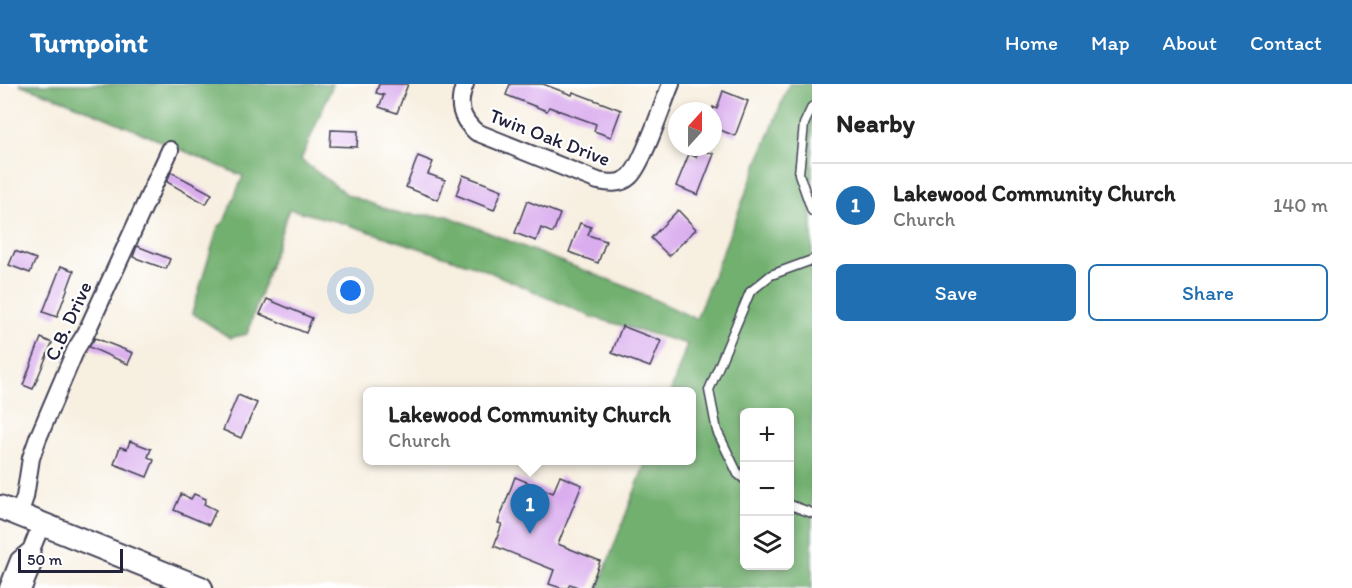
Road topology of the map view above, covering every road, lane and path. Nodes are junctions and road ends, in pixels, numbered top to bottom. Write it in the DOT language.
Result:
graph roads {
  1 [pos="465,84"];
  2 [pos="671,84"];
  3 [pos="812,107"];
  4 [pos="170,150"];
  5 [pos="812,211"];
  6 [pos="812,260"];
  7 [pos="740,476"];
  8 [pos="794,507"];
  9 [pos="9,510"];
  10 [pos="812,513"];
  11 [pos="42,523"];
  12 [pos="31,550"];
  13 [pos="8,588"];
  14 [pos="23,588"];
  15 [pos="201,588"];
  1 -- 2 [label="street, Twin Oak Drive"];
  3 -- 5 [label="lane"];
  4 -- 9 [label="street, C.B. Drive"];
  6 -- 7 [label="lane"];
  8 -- 10 [label="lane"];
  9 -- 11 [label="street"];
  11 -- 12 [label="street"];
  11 -- 15 [label="street"];
  12 -- 13 [label="street"];
  12 -- 14 [label="street"];
}
